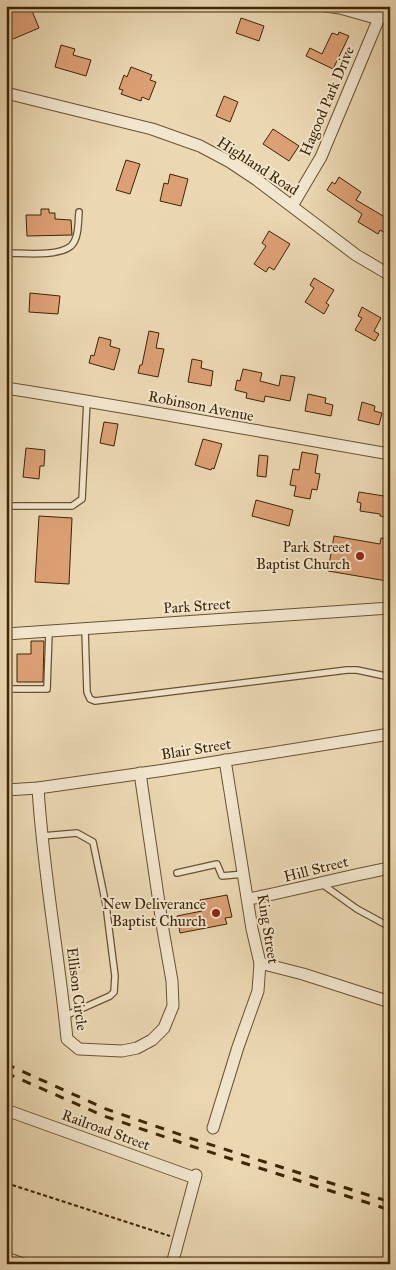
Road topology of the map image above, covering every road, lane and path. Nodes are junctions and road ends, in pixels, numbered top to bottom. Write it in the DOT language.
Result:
graph roads {
  1 [pos="325,6"];
  2 [pos="384,6"];
  3 [pos="379,19"];
  4 [pos="6,92"];
  5 [pos="292,206"];
  6 [pos="79,212"];
  7 [pos="6,253"];
  8 [pos="390,275"];
  9 [pos="6,388"];
  10 [pos="87,401"];
  11 [pos="390,454"];
  12 [pos="6,506"];
  13 [pos="390,608"];
  14 [pos="85,630"];
  15 [pos="49,632"];
  16 [pos="6,634"];
  17 [pos="390,676"];
  18 [pos="6,689"];
  19 [pos="390,734"];
  20 [pos="224,760"];
  21 [pos="140,773"];
  22 [pos="38,788"];
  23 [pos="6,790"];
  24 [pos="42,836"];
  25 [pos="390,868"];
  26 [pos="177,873"];
  27 [pos="244,874"];
  28 [pos="320,882"];
  29 [pos="249,899"];
  30 [pos="390,927"];
  31 [pos="260,964"];
  32 [pos="390,1002"];
  33 [pos="65,1016"];
  34 [pos="6,1110"];
  35 [pos="213,1128"];
  36 [pos="6,1183"];
  37 [pos="179,1239"];
  38 [pos="6,1258"];
  39 [pos="23,1264"];
  40 [pos="172,1264"];
  1 -- 3 [label="street"];
  2 -- 3 [label="street, Hagood Park Drive"];
  3 -- 5 [label="street, Hagood Park Drive"];
  4 -- 5 [label="street, Highland Road"];
  5 -- 8 [label="street, Highland Road"];
  6 -- 7 [label="lane"];
  9 -- 10 [label="street, Robinson Avenue"];
  10 -- 11 [label="street, Robinson Avenue"];
  10 -- 12 [label="lane"];
  13 -- 14 [label="street, Park Street"];
  14 -- 15 [label="street, Park Street"];
  14 -- 17 [label="lane"];
  15 -- 16 [label="street, Park Street"];
  15 -- 18 [label="lane"];
  19 -- 20 [label="street, Blair Street"];
  20 -- 21 [label="street, Blair Street"];
  20 -- 27 [label="street, King Street"];
  21 -- 22 [label="street, Blair Street"];
  21 -- 33 [label="street, Ellison Circle"];
  22 -- 23 [label="street, Blair Street"];
  22 -- 24 [label="street, Ellison Circle"];
  24 -- 33 [label="street, Ellison Circle"];
  24 -- 33 [label="lane"];
  25 -- 28 [label="street, Hill Street"];
  26 -- 27 [label="lane"];
  27 -- 29 [label="street, King Street"];
  28 -- 29 [label="street, Hill Street"];
  28 -- 30 [label="lane"];
  29 -- 31 [label="street, King Street"];
  31 -- 32 [label="street"];
  31 -- 35 [label="street, King Street"];
  34 -- 37 [label="street, Railroad Street"];
  36 -- 37 [label="path"];
  37 -- 40 [label="street"];
  38 -- 39 [label="street"];
}
